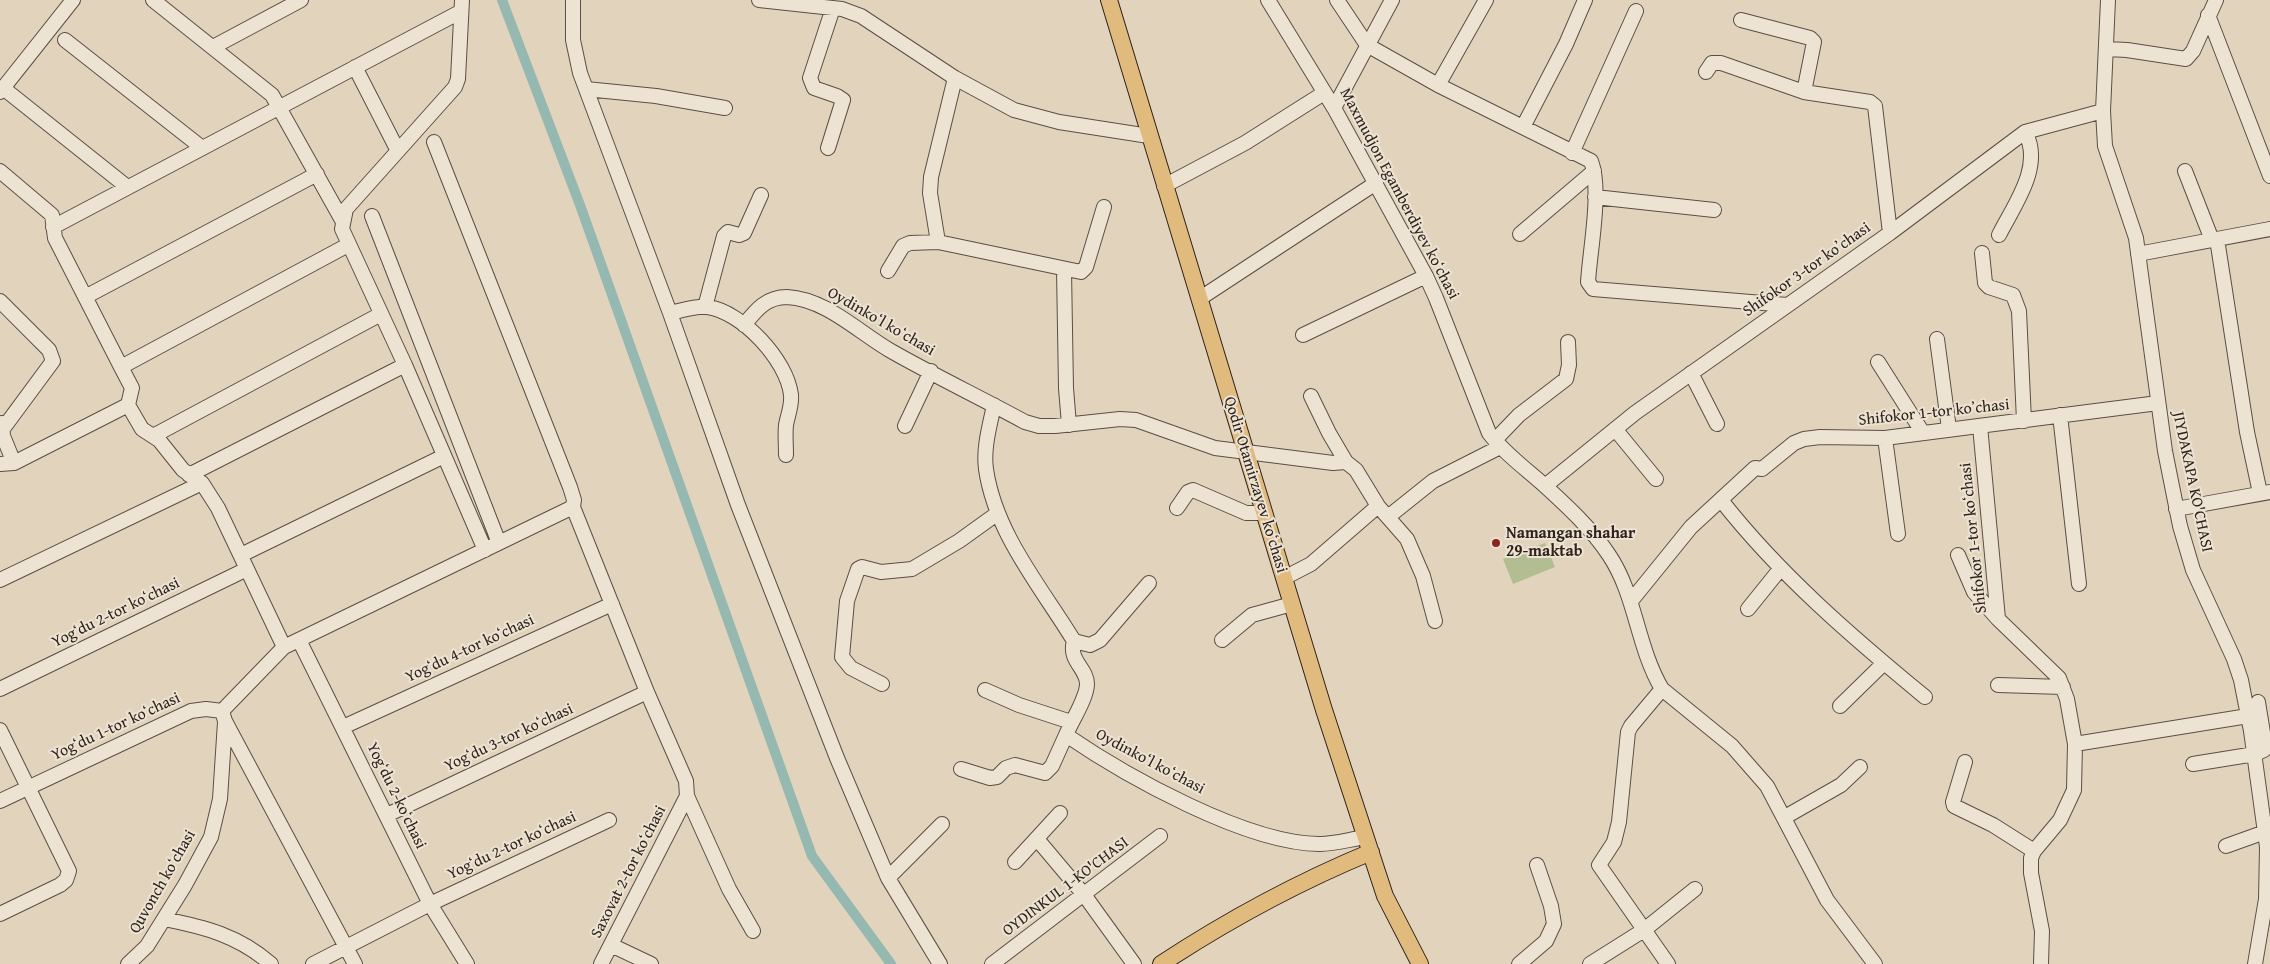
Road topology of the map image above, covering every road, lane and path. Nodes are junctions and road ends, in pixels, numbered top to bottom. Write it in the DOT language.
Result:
graph roads {
  1 [pos="73,0"];
  2 [pos="154,0"];
  3 [pos="302,0"];
  4 [pos="573,0"];
  5 [pos="758,0"];
  6 [pos="1109,0"];
  7 [pos="1268,0"];
  8 [pos="1337,0"];
  9 [pos="1392,0"];
  10 [pos="1486,0"];
  11 [pos="1585,0"];
  12 [pos="2108,0"];
  13 [pos="2216,0"];
  14 [pos="461,6"];
  15 [pos="833,8"];
  16 [pos="1636,12"];
  17 [pos="2208,15"];
  18 [pos="1741,20"];
  19 [pos="65,40"];
  20 [pos="1367,45"];
  21 [pos="213,47"];
  22 [pos="2107,49"];
  23 [pos="355,67"];
  24 [pos="1706,72"];
  25 [pos="955,78"];
  26 [pos="1438,85"];
  27 [pos="586,89"];
  28 [pos="2,90"];
  29 [pos="1804,92"];
  30 [pos="1324,93"];
  31 [pos="280,106"];
  32 [pos="725,108"];
  33 [pos="1334,108"];
  34 [pos="2103,111"];
  35 [pos="1523,127"];
  36 [pos="2025,132"];
  37 [pos="1149,136"];
  38 [pos="434,142"];
  39 [pos="201,147"];
  40 [pos="828,148"];
  41 [pos="398,151"];
  42 [pos="1572,153"];
  43 [pos="2185,170"];
  44 [pos="0,171"];
  45 [pos="1594,171"];
  46 [pos="317,174"];
  47 [pos="2270,176"];
  48 [pos="1376,184"];
  49 [pos="126,186"];
  50 [pos="1164,186"];
  51 [pos="761,194"];
  52 [pos="1595,197"];
  53 [pos="1104,208"];
  54 [pos="1714,210"];
  55 [pos="372,216"];
  56 [pos="342,220"];
  57 [pos="53,227"];
  58 [pos="2270,229"];
  59 [pos="1890,233"];
  60 [pos="1520,234"];
  61 [pos="1999,235"];
  62 [pos="2214,239"];
  63 [pos="938,242"];
  64 [pos="348,245"];
  65 [pos="1982,253"];
  66 [pos="2138,254"];
  67 [pos="1064,270"];
  68 [pos="888,271"];
  69 [pos="1426,276"];
  70 [pos="85,296"];
  71 [pos="1199,299"];
  72 [pos="0,301"];
  73 [pos="1787,305"];
  74 [pos="705,306"];
  75 [pos="670,313"];
  76 [pos="381,314"];
  77 [pos="744,324"];
  78 [pos="1303,335"];
  79 [pos="1937,338"];
  80 [pos="1568,342"];
  81 [pos="1878,362"];
  82 [pos="405,365"];
  83 [pos="121,367"];
  84 [pos="931,371"];
  85 [pos="1691,373"];
  86 [pos="1311,396"];
  87 [pos="2158,403"];
  88 [pos="128,405"];
  89 [pos="994,405"];
  90 [pos="2060,415"];
  91 [pos="2024,421"];
  92 [pos="1,424"];
  93 [pos="1716,424"];
  94 [pos="1069,425"];
  95 [pos="905,426"];
  96 [pos="1980,426"];
  97 [pos="1615,429"];
  98 [pos="1949,430"];
  99 [pos="1923,433"];
  100 [pos="153,436"];
  101 [pos="1885,438"];
  102 [pos="1497,444"];
  103 [pos="1244,451"];
  104 [pos="444,456"];
  105 [pos="786,456"];
  106 [pos="1346,462"];
  107 [pos="7,463"];
  108 [pos="189,476"];
  109 [pos="1656,479"];
  110 [pos="202,483"];
  111 [pos="1545,486"];
  112 [pos="2265,492"];
  113 [pos="1721,500"];
  114 [pos="573,507"];
  115 [pos="1177,508"];
  116 [pos="2176,509"];
  117 [pos="1383,511"];
  118 [pos="998,513"];
  119 [pos="1264,513"];
  120 [pos="1898,534"];
  121 [pos="499,543"];
  122 [pos="485,550"];
  123 [pos="241,555"];
  124 [pos="1958,555"];
  125 [pos="1781,568"];
  126 [pos="247,569"];
  127 [pos="1284,578"];
  128 [pos="0,580"];
  129 [pos="1149,583"];
  130 [pos="2079,584"];
  131 [pos="1631,602"];
  132 [pos="612,604"];
  133 [pos="1292,604"];
  134 [pos="1748,609"];
  135 [pos="1998,619"];
  136 [pos="1435,620"];
  137 [pos="299,640"];
  138 [pos="1222,640"];
  139 [pos="1074,641"];
  140 [pos="284,647"];
  141 [pos="1884,663"];
  142 [pos="882,684"];
  143 [pos="1998,685"];
  144 [pos="2063,687"];
  145 [pos="0,689"];
  146 [pos="1662,689"];
  147 [pos="985,690"];
  148 [pos="647,692"];
  149 [pos="1925,697"];
  150 [pos="2258,702"];
  151 [pos="1840,706"];
  152 [pos="224,716"];
  153 [pos="2248,716"];
  154 [pos="343,727"];
  155 [pos="1069,728"];
  156 [pos="0,730"];
  157 [pos="2075,744"];
  158 [pos="2254,754"];
  159 [pos="1965,762"];
  160 [pos="2193,764"];
  161 [pos="1860,767"];
  162 [pos="961,769"];
  163 [pos="28,788"];
  164 [pos="687,796"];
  165 [pos="0,801"];
  166 [pos="2266,806"];
  167 [pos="1060,813"];
  168 [pos="387,815"];
  169 [pos="1785,817"];
  170 [pos="609,820"];
  171 [pos="942,824"];
  172 [pos="2265,832"];
  173 [pos="1160,836"];
  174 [pos="1037,839"];
  175 [pos="1368,844"];
  176 [pos="2226,846"];
  177 [pos="2034,851"];
  178 [pos="1015,862"];
  179 [pos="1536,865"];
  180 [pos="888,878"];
  181 [pos="1695,889"];
  182 [pos="1085,896"];
  183 [pos="430,904"];
  184 [pos="0,914"];
  185 [pos="164,919"];
  186 [pos="1644,930"];
  187 [pos="753,931"];
  188 [pos="611,945"];
  189 [pos="345,948"];
  190 [pos="128,964"];
  191 [pos="271,964"];
  192 [pos="314,964"];
  193 [pos="355,964"];
  194 [pos="467,964"];
  195 [pos="602,964"];
  196 [pos="651,964"];
  197 [pos="940,964"];
  198 [pos="992,964"];
  199 [pos="1134,964"];
  200 [pos="1161,964"];
  201 [pos="1420,964"];
  202 [pos="1519,964"];
  203 [pos="1590,964"];
  204 [pos="1668,964"];
  205 [pos="1876,964"];
  206 [pos="2041,964"];
  207 [pos="2255,964"];
  1 -- 28 [label="street"];
  2 -- 21 [label="street"];
  3 -- 21 [label="street"];
  4 -- 27 [label="street"];
  5 -- 15 [label="street"];
  6 -- 37 [label="main road, Qodir Otamirzayev koʻchasi"];
  7 -- 30 [label="street, Maxmudjon Egamberdiyev koʻchasi"];
  8 -- 20 [label="street"];
  9 -- 20 [label="street"];
  10 -- 26 [label="street"];
  11 -- 35 [label="street"];
  12 -- 22 [label="street, JIYDAKAPA KO'CHASI"];
  13 -- 17 [label="street"];
  14 -- 23 [label="street"];
  14 -- 41 [label="street"];
  15 -- 25 [label="street"];
  15 -- 40 [label="street"];
  16 -- 42 [label="street"];
  17 -- 22 [label="street"];
  17 -- 47 [label="street"];
  18 -- 29 [label="street"];
  19 -- 39 [label="street"];
  20 -- 26 [label="street"];
  20 -- 33 [label="street"];
  21 -- 31 [label="street"];
  22 -- 34 [label="street, JIYDAKAPA KO'CHASI"];
  23 -- 31 [label="street"];
  23 -- 41 [label="street"];
  24 -- 29 [label="street"];
  25 -- 37 [label="street"];
  25 -- 63 [label="street"];
  26 -- 35 [label="street"];
  27 -- 32 [label="street"];
  27 -- 75 [label="street"];
  28 -- 49 [label="street"];
  29 -- 59 [label="street"];
  30 -- 33 [label="street, Maxmudjon Egamberdiyev koʻchasi"];
  30 -- 50 [label="street"];
  31 -- 39 [label="street"];
  31 -- 46 [label="street"];
  33 -- 48 [label="street, Maxmudjon Egamberdiyev koʻchasi"];
  34 -- 36 [label="street, Shifokor 3-tor koʼchasi"];
  34 -- 66 [label="street, JIYDAKAPA KO'CHASI"];
  35 -- 42 [label="street"];
  36 -- 59 [label="street, Shifokor 3-tor koʼchasi"];
  36 -- 61 [label="street"];
  37 -- 50 [label="main road, Qodir Otamirzayev koʻchasi"];
  38 -- 114 [label="street"];
  39 -- 49 [label="street"];
  41 -- 56 [label="street"];
  42 -- 45 [label="street"];
  43 -- 62 [label="street"];
  44 -- 57 [label="street"];
  45 -- 52 [label="street"];
  45 -- 60 [label="street"];
  46 -- 56 [label="street"];
  46 -- 70 [label="street"];
  48 -- 69 [label="street, Maxmudjon Egamberdiyev koʻchasi"];
  48 -- 71 [label="street"];
  49 -- 57 [label="street"];
  50 -- 71 [label="main road, Qodir Otamirzayev koʻchasi"];
  51 -- 74 [label="street"];
  52 -- 54 [label="street"];
  52 -- 73 [label="street"];
  53 -- 67 [label="street"];
  55 -- 121 [label="street"];
  56 -- 64 [label="street"];
  57 -- 70 [label="street"];
  58 -- 62 [label="street"];
  59 -- 73 [label="street, Shifokor 3-tor koʼchasi"];
  62 -- 66 [label="street"];
  62 -- 112 [label="street"];
  63 -- 67 [label="street"];
  63 -- 68 [label="street"];
  64 -- 76 [label="street"];
  64 -- 83 [label="street"];
  65 -- 91 [label="street"];
  66 -- 87 [label="street, JIYDAKAPA KO'CHASI"];
  67 -- 94 [label="street"];
  69 -- 78 [label="street"];
  69 -- 102 [label="street, Maxmudjon Egamberdiyev koʻchasi"];
  70 -- 83 [label="street"];
  71 -- 103 [label="main road, Qodir Otamirzayev koʻchasi"];
  72 -- 92 [label="street"];
  73 -- 85 [label="street, Shifokor 3-tor koʼchasi"];
  74 -- 75 [label="street"];
  74 -- 77 [label="street"];
  75 -- 180 [label="street"];
  76 -- 82 [label="street"];
  76 -- 100 [label="street"];
  77 -- 84 [label="street, Oydinkoʻl koʻchasi"];
  77 -- 105 [label="street"];
  79 -- 98 [label="street"];
  80 -- 102 [label="street"];
  81 -- 99 [label="street"];
  82 -- 104 [label="street"];
  82 -- 108 [label="street"];
  83 -- 88 [label="street"];
  84 -- 89 [label="street, Oydinkoʻl koʻchasi"];
  84 -- 95 [label="street"];
  85 -- 93 [label="street"];
  85 -- 97 [label="street, Shifokor 3-tor koʼchasi"];
  86 -- 106 [label="street"];
  87 -- 90 [label="street, Shifokor 1-tor koʼchasi"];
  87 -- 116 [label="street, JIYDAKAPA KO'CHASI"];
  88 -- 100 [label="street"];
  88 -- 107 [label="street"];
  89 -- 94 [label="street, Oydinkoʻl koʻchasi"];
  89 -- 118 [label="street"];
  90 -- 91 [label="street, Shifokor 1-tor koʼchasi"];
  90 -- 130 [label="street"];
  91 -- 96 [label="street, Shifokor 1-tor koʼchasi"];
  92 -- 107 [label="street"];
  94 -- 103 [label="street, Oydinkoʻl koʻchasi"];
  96 -- 98 [label="street, Shifokor 1-tor koʼchasi"];
  96 -- 135 [label="street, Shifokor 1-tor koʻchasi"];
  97 -- 109 [label="street"];
  97 -- 111 [label="street, Shifokor 3-tor koʼchasi"];
  98 -- 99 [label="street, Shifokor 1-tor koʼchasi"];
  99 -- 101 [label="street, Shifokor 1-tor koʼchasi"];
  100 -- 108 [label="street"];
  101 -- 113 [label="street, Shifokor 1-tor koʼchasi"];
  101 -- 120 [label="street"];
  102 -- 111 [label="street, Maxmudjon Egamberdiyev koʻchasi"];
  102 -- 117 [label="street"];
  103 -- 106 [label="street, Oydinkoʻl koʻchasi"];
  103 -- 119 [label="main road, Qodir Otamirzayev koʻchasi"];
  104 -- 122 [label="street"];
  104 -- 123 [label="street"];
  106 -- 117 [label="street"];
  108 -- 110 [label="street"];
  110 -- 123 [label="street"];
  110 -- 128 [label="street"];
  111 -- 131 [label="street, Maxmudjon Egamberdiyev koʻchasi"];
  112 -- 116 [label="street"];
  113 -- 125 [label="street"];
  113 -- 131 [label="street, Shifokor 1-tor koʼchasi"];
  114 -- 121 [label="street"];
  114 -- 132 [label="street"];
  115 -- 119 [label="street"];
  116 -- 150 [label="street, JIYDAKAPA KO'CHASI"];
  117 -- 127 [label="street"];
  117 -- 136 [label="street"];
  118 -- 139 [label="street"];
  118 -- 142 [label="street"];
  119 -- 127 [label="main road, Qodir Otamirzayev koʻchasi"];
  121 -- 122 [label="street"];
  122 -- 137 [label="street"];
  123 -- 126 [label="street"];
  124 -- 135 [label="street"];
  125 -- 134 [label="street"];
  125 -- 141 [label="street"];
  126 -- 140 [label="street"];
  126 -- 145 [label="street, Yogʻdu 2-tor koʻchasi"];
  127 -- 133 [label="main road, Qodir Otamirzayev koʻchasi"];
  129 -- 139 [label="street"];
  131 -- 146 [label="street, Maxmudjon Egamberdiyev koʻchasi"];
  132 -- 148 [label="street"];
  132 -- 154 [label="street, Yogʻdu 4-tor koʻchasi"];
  133 -- 138 [label="street"];
  133 -- 175 [label="main road, Qodir Otamirzayev koʻchasi"];
  135 -- 144 [label="street, Shifokor 1-tor koʻchasi"];
  137 -- 140 [label="street"];
  137 -- 154 [label="street, Yogʻdu 2-koʻchasi"];
  139 -- 155 [label="street"];
  140 -- 152 [label="street"];
  141 -- 149 [label="street"];
  141 -- 151 [label="street"];
  143 -- 144 [label="street"];
  144 -- 157 [label="street, Shifokor 1-tor koʻchasi"];
  146 -- 169 [label="street, Maxmudjon Egamberdiyev koʻchasi"];
  146 -- 186 [label="street"];
  147 -- 155 [label="street, Oydinkoʻl koʻchasi"];
  148 -- 164 [label="street"];
  148 -- 168 [label="street, Yogʻdu 3-tor koʻchasi"];
  150 -- 153 [label="street, JIYDAKAPA KO'CHASI"];
  150 -- 158 [label="street"];
  152 -- 163 [label="street, Yogʻdu 1-tor koʻchasi"];
  152 -- 185 [label="street, Quvonch koʻchasi"];
  152 -- 189 [label="street"];
  153 -- 157 [label="street"];
  153 -- 158 [label="street, JIYDAKAPA KO'CHASI"];
  154 -- 168 [label="street, Yogʻdu 2-koʻchasi"];
  155 -- 162 [label="street"];
  155 -- 175 [label="street, Oydinkoʻl koʻchasi"];
  156 -- 163 [label="street"];
  157 -- 177 [label="street, Shifokor 1-tor koʻchasi"];
  158 -- 160 [label="street"];
  158 -- 166 [label="street, JIYDAKAPA KO'CHASI"];
  159 -- 177 [label="street"];
  161 -- 169 [label="street"];
  163 -- 165 [label="street, Yogʻdu 1-tor koʻchasi"];
  163 -- 184 [label="street"];
  164 -- 187 [label="street"];
  164 -- 188 [label="street, Saxovat 2-tor koʻchasi"];
  166 -- 172 [label="street, JIYDAKAPA KO'CHASI"];
  167 -- 174 [label="street"];
  168 -- 183 [label="street, Yogʻdu 2-koʻchasi"];
  169 -- 205 [label="street, Maxmudjon Egamberdiyev koʻchasi"];
  170 -- 183 [label="street, Yogʻdu 2-tor koʻchasi"];
  171 -- 180 [label="street"];
  172 -- 176 [label="street"];
  172 -- 207 [label="street, JIYDAKAPA KO'CHASI"];
  173 -- 182 [label="street, OYDINKUL 1-KO'CHASI"];
  174 -- 178 [label="street"];
  174 -- 182 [label="street"];
  175 -- 200 [label="main road"];
  175 -- 201 [label="main road, Qodir Otamirzayev koʻchasi"];
  177 -- 206 [label="street"];
  179 -- 202 [label="street"];
  180 -- 197 [label="street"];
  181 -- 186 [label="street"];
  182 -- 198 [label="street, OYDINKUL 1-KO'CHASI"];
  182 -- 199 [label="street"];
  183 -- 189 [label="street, Yogʻdu 2-tor koʻchasi"];
  183 -- 194 [label="street, Yogʻdu 2-koʻchasi"];
  185 -- 190 [label="street, Quvonch koʻchasi"];
  185 -- 191 [label="street"];
  186 -- 203 [label="street"];
  186 -- 204 [label="street"];
  188 -- 195 [label="street, Saxovat 2-tor koʻchasi"];
  188 -- 196 [label="street"];
  189 -- 192 [label="street, Yogʻdu 2-tor koʻchasi"];
  189 -- 193 [label="street"];
}
